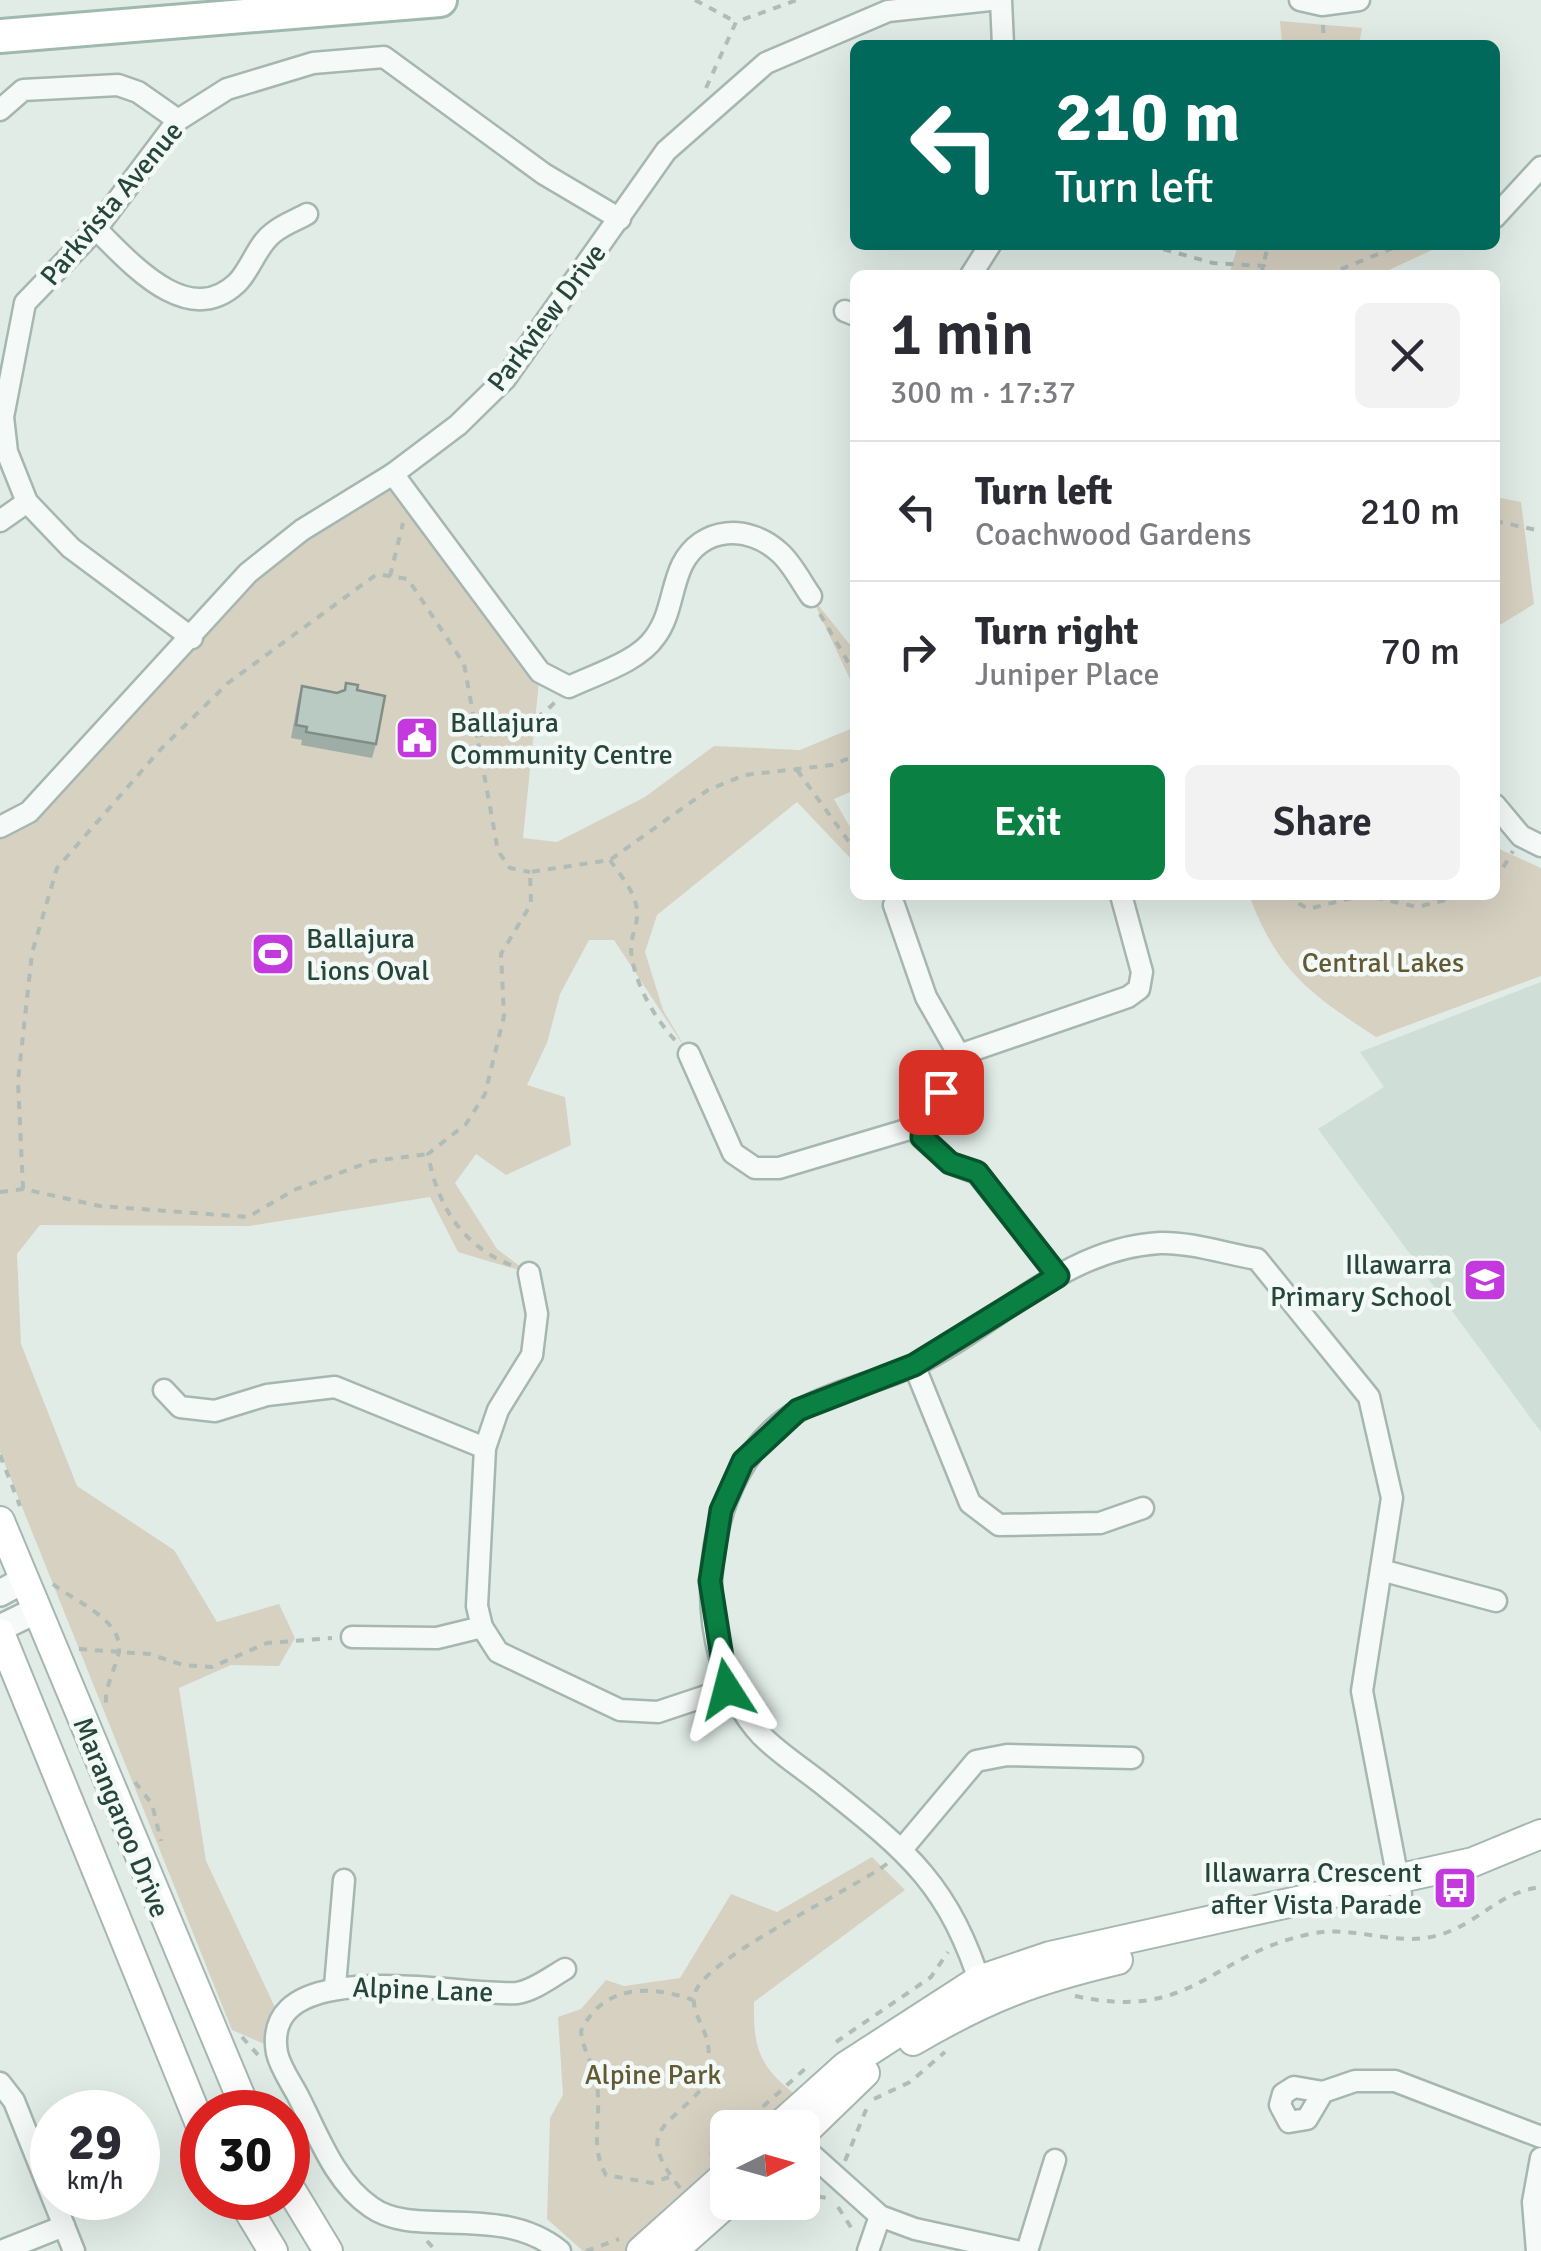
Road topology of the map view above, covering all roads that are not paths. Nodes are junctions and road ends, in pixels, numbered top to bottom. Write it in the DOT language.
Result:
graph roads {
  1 [pos="440,0"];
  2 [pos="990,0"];
  3 [pos="1001,0"];
  4 [pos="1300,0"];
  5 [pos="1359,0"];
  6 [pos="0,36"];
  7 [pos="1003,40"];
  8 [pos="0,110"];
  9 [pos="178,120"];
  10 [pos="1541,167"];
  11 [pos="1500,211"];
  12 [pos="307,214"];
  13 [pos="620,219"];
  14 [pos="96,229"];
  15 [pos="393,474"];
  16 [pos="27,502"];
  17 [pos="0,521"];
  18 [pos="811,596"];
  19 [pos="192,638"];
  20 [pos="1500,812"];
  21 [pos="0,826"];
  22 [pos="1541,846"];
  23 [pos="1121,900"];
  24 [pos="894,904"];
  25 [pos="689,1054"];
  26 [pos="959,1055"];
  27 [pos="923,1125"];
  28 [pos="530,1273"];
  29 [pos="1058,1276"];
  30 [pos="914,1365"];
  31 [pos="164,1390"];
  32 [pos="485,1448"];
  33 [pos="1143,1508"];
  34 [pos="11,1516"];
  35 [pos="1381,1570"];
  36 [pos="25,1585"];
  37 [pos="1496,1601"];
  38 [pos="36,1610"];
  39 [pos="482,1627"];
  40 [pos="0,1630"];
  41 [pos="352,1637"];
  42 [pos="727,1689"];
  43 [pos="1132,1758"];
  44 [pos="1541,1834"];
  45 [pos="903,1848"];
  46 [pos="1541,1854"];
  47 [pos="344,1880"];
  48 [pos="1399,1885"];
  49 [pos="564,1970"];
  50 [pos="335,1986"];
  51 [pos="982,1990"];
  52 [pos="0,2084"];
  53 [pos="186,2090"];
  54 [pos="238,2090"];
  55 [pos="1323,2092"];
  56 [pos="813,2110"];
  57 [pos="1541,2137"];
  58 [pos="1541,2158"];
  59 [pos="1055,2160"];
  60 [pos="820,2164"];
  61 [pos="710,2189"];
  62 [pos="880,2216"];
  63 [pos="710,2218"];
  64 [pos="254,2220"];
  65 [pos="309,2220"];
  66 [pos="64,2226"];
  67 [pos="861,2248"];
  68 [pos="0,2251"];
  69 [pos="74,2251"];
  70 [pos="273,2251"];
  71 [pos="328,2251"];
  72 [pos="560,2251"];
  73 [pos="641,2251"];
  74 [pos="672,2251"];
  75 [pos="1016,2251"];
  76 [pos="1027,2251"];
  77 [pos="1538,2251"];
  1 -- 6 [label="main road"];
  2 -- 13 [label="street, Parkview Drive"];
  3 -- 7 [label="street"];
  4 -- 5 [label="street"];
  8 -- 9 [label="street"];
  9 -- 13 [label="street, Parkvista Avenue"];
  9 -- 14 [label="street, Parkvista Avenue"];
  10 -- 11 [label="street"];
  12 -- 14 [label="street"];
  13 -- 15 [label="street, Parkview Drive"];
  14 -- 16 [label="street, Parkvista Avenue"];
  15 -- 18 [label="street"];
  15 -- 19 [label="street, Parkview Drive"];
  16 -- 17 [label="street"];
  16 -- 19 [label="street, Parkvista Avenue"];
  19 -- 21 [label="street, Parkview Drive"];
  20 -- 22 [label="street"];
  23 -- 26 [label="street"];
  24 -- 26 [label="street"];
  25 -- 27 [label="street"];
  26 -- 27 [label="street"];
  27 -- 29 [label="street"];
  28 -- 32 [label="street"];
  29 -- 30 [label="street"];
  29 -- 35 [label="street"];
  30 -- 33 [label="street"];
  30 -- 42 [label="street"];
  31 -- 32 [label="street"];
  32 -- 39 [label="street"];
  34 -- 36 [label="main road, Marangaroo Drive"];
  35 -- 37 [label="street"];
  35 -- 48 [label="street"];
  36 -- 38 [label="main road, Marangaroo Drive"];
  38 -- 40 [label="street"];
  38 -- 54 [label="main road, Marangaroo Drive"];
  39 -- 41 [label="street"];
  39 -- 42 [label="street"];
  40 -- 53 [label="main road, Marangaroo Drive"];
  42 -- 45 [label="street"];
  43 -- 45 [label="street"];
  44 -- 48 [label="main road"];
  45 -- 51 [label="street"];
  46 -- 48 [label="main road"];
  47 -- 50 [label="street"];
  48 -- 51 [label="main road"];
  49 -- 50 [label="street, Alpine Lane"];
  50 -- 72 [label="street, Alpine Lane"];
  51 -- 56 [label="main road"];
  52 -- 66 [label="street"];
  55 -- 57 [label="street"];
  58 -- 77 [label="street"];
  59 -- 76 [label="street"];
  60 -- 62 [label="street"];
  61 -- 73 [label="main road"];
  62 -- 67 [label="street"];
  62 -- 75 [label="street"];
  63 -- 74 [label="main road"];
  64 -- 70 [label="main road"];
  65 -- 71 [label="main road"];
  66 -- 68 [label="street"];
  66 -- 69 [label="street"];
}
